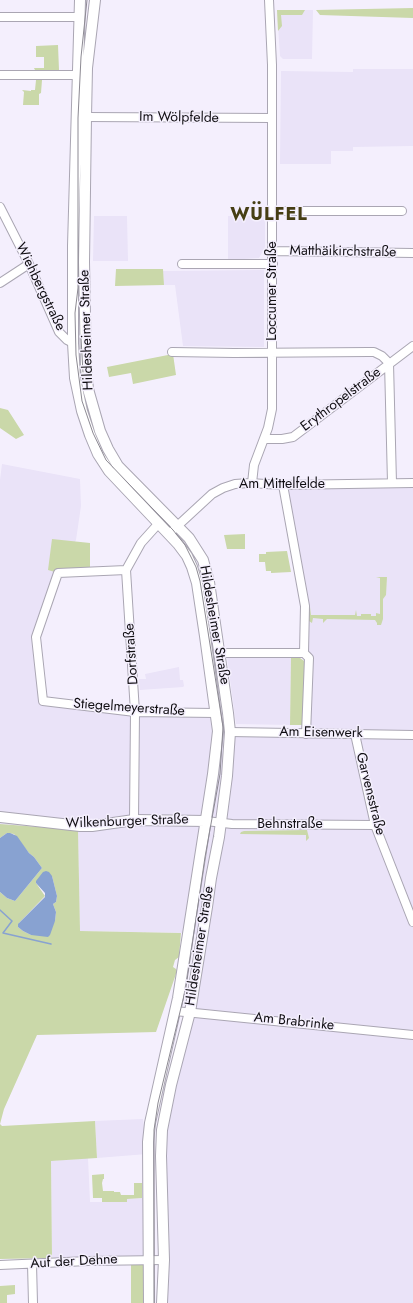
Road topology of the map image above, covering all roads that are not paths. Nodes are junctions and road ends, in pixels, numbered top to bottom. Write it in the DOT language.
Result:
graph roads {
  1 [pos="80,0"];
  2 [pos="95,0"];
  3 [pos="269,0"];
  4 [pos="0,16"];
  5 [pos="80,17"];
  6 [pos="0,75"];
  7 [pos="77,75"];
  8 [pos="86,117"];
  9 [pos="272,118"];
  10 [pos="0,207"];
  11 [pos="272,211"];
  12 [pos="402,211"];
  13 [pos="272,251"];
  14 [pos="413,253"];
  15 [pos="30,264"];
  16 [pos="182,264"];
  17 [pos="273,264"];
  18 [pos="0,283"];
  19 [pos="73,343"];
  20 [pos="413,346"];
  21 [pos="172,352"];
  22 [pos="273,353"];
  23 [pos="389,363"];
  24 [pos="264,439"];
  25 [pos="252,483"];
  26 [pos="392,483"];
  27 [pos="413,483"];
  28 [pos="283,485"];
  29 [pos="156,526"];
  30 [pos="178,526"];
  31 [pos="170,534"];
  32 [pos="126,570"];
  33 [pos="218,653"];
  34 [pos="304,654"];
  35 [pos="136,712"];
  36 [pos="215,713"];
  37 [pos="230,732"];
  38 [pos="306,734"];
  39 [pos="354,734"];
  40 [pos="413,735"];
  41 [pos="0,817"];
  42 [pos="134,820"];
  43 [pos="206,821"];
  44 [pos="221,823"];
  45 [pos="375,825"];
  46 [pos="413,922"];
  47 [pos="176,1011"];
  48 [pos="190,1012"];
  49 [pos="413,1036"];
  50 [pos="149,1260"];
  51 [pos="164,1260"];
  52 [pos="32,1264"];
  53 [pos="0,1265"];
  54 [pos="33,1303"];
  55 [pos="149,1303"];
  56 [pos="162,1303"];
  1 -- 5 [label="main road, Hildesheimer Straße"];
  2 -- 8 [label="main road, Hildesheimer Straße"];
  3 -- 9 [label="street, Loccumer Straße"];
  4 -- 5 [label="street"];
  5 -- 7 [label="main road, Hildesheimer Straße"];
  6 -- 7 [label="street"];
  7 -- 19 [label="main road, Hildesheimer Straße"];
  8 -- 9 [label="street, Im Wölpfelde"];
  8 -- 30 [label="main road, Hildesheimer Straße"];
  9 -- 11 [label="street, Loccumer Straße"];
  10 -- 15 [label="street, Wiehbergstraße"];
  11 -- 12 [label="street"];
  11 -- 13 [label="street, Loccumer Straße"];
  13 -- 14 [label="street, Matthäikirchstraße"];
  13 -- 17 [label="street, Loccumer Straße"];
  15 -- 18 [label="street"];
  15 -- 19 [label="street, Wiehbergstraße"];
  16 -- 17 [label="street, Matthäikirchstraße"];
  17 -- 22 [label="street, Loccumer Straße"];
  19 -- 29 [label="main road, Hildesheimer Straße"];
  20 -- 23 [label="street, Erythropelstraße"];
  21 -- 22 [label="street"];
  22 -- 23 [label="street"];
  22 -- 24 [label="street, Loccumer Straße"];
  23 -- 24 [label="street, Erythropelstraße"];
  23 -- 26 [label="street"];
  24 -- 25 [label="street, Loccumer Straße"];
  25 -- 28 [label="street, Am Mittelfelde"];
  25 -- 30 [label="street, Am Mittelfelde"];
  26 -- 27 [label="street, Am Mittelfelde"];
  26 -- 28 [label="street, Am Mittelfelde"];
  28 -- 34 [label="street"];
  29 -- 31 [label="main road, Hildesheimer Straße"];
  29 -- 32 [label="street"];
  30 -- 31 [label="street, Am Mittelfelde"];
  30 -- 33 [label="main road, Hildesheimer Straße"];
  31 -- 36 [label="main road, Hildesheimer Straße"];
  32 -- 35 [label="street, Dorfstraße"];
  32 -- 35 [label="street, Stiegelmeyerstraße"];
  33 -- 34 [label="street"];
  33 -- 37 [label="main road, Hildesheimer Straße"];
  34 -- 38 [label="street"];
  35 -- 36 [label="street, Stiegelmeyerstraße"];
  35 -- 42 [label="street, Dorfstraße"];
  36 -- 43 [label="main road, Hildesheimer Straße"];
  37 -- 38 [label="street, Am Eisenwerk"];
  37 -- 44 [label="main road, Hildesheimer Straße"];
  38 -- 39 [label="street, Am Eisenwerk"];
  39 -- 40 [label="street, Am Eisenwerk"];
  39 -- 45 [label="street, Garvensstraße"];
  41 -- 42 [label="main road, Wilkenburger Straße"];
  42 -- 43 [label="main road, Wilkenburger Straße"];
  43 -- 44 [label="street, Behnstraße"];
  43 -- 47 [label="main road, Hildesheimer Straße"];
  44 -- 45 [label="street, Behnstraße"];
  44 -- 48 [label="main road, Hildesheimer Straße"];
  45 -- 46 [label="street, Garvensstraße"];
  47 -- 48 [label="street, Am Brabrinke"];
  47 -- 50 [label="main road, Hildesheimer Straße"];
  48 -- 49 [label="street, Am Brabrinke"];
  48 -- 51 [label="main road, Hildesheimer Straße"];
  50 -- 51 [label="street"];
  50 -- 52 [label="street, Auf der Dehne"];
  50 -- 55 [label="main road, Hildesheimer Straße"];
  51 -- 56 [label="main road, Hildesheimer Straße"];
  52 -- 53 [label="street, Auf der Dehne"];
  52 -- 54 [label="street"];
}
